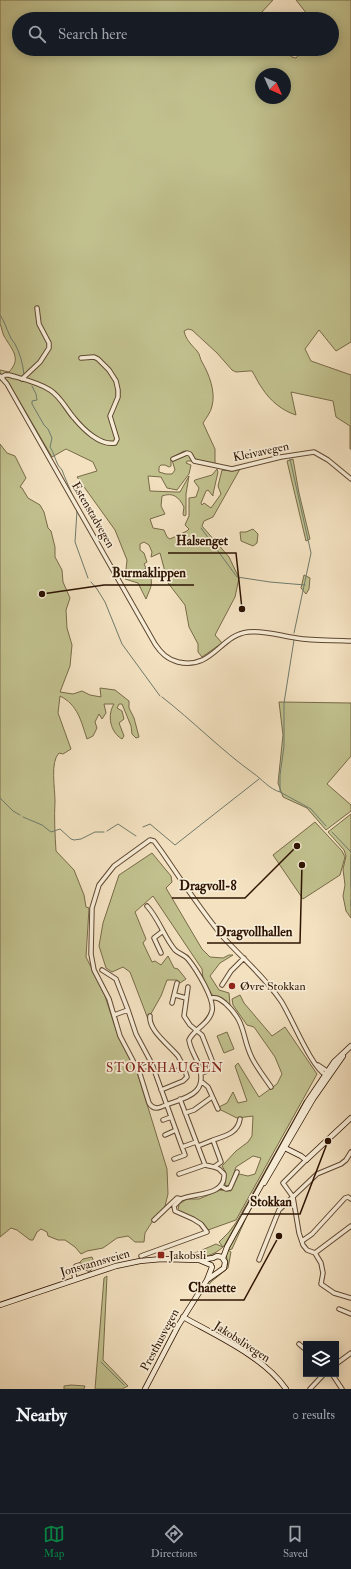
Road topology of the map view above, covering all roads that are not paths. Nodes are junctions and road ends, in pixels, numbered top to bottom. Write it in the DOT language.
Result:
graph roads {
  1 [pos="37,308"];
  2 [pos="81,358"];
  3 [pos="1,377"];
  4 [pos="22,379"];
  5 [pos="173,459"];
  6 [pos="351,479"];
  7 [pos="351,641"];
  8 [pos="147,906"];
  9 [pos="163,931"];
  10 [pos="161,953"];
  11 [pos="244,958"];
  12 [pos="102,970"];
  13 [pos="177,983"];
  14 [pos="222,985"];
  15 [pos="188,987"];
  16 [pos="175,995"];
  17 [pos="186,998"];
  18 [pos="211,998"];
  19 [pos="172,1003"];
  20 [pos="128,1010"];
  21 [pos="114,1015"];
  22 [pos="150,1016"];
  23 [pos="196,1031"];
  24 [pos="351,1046"];
  25 [pos="197,1062"];
  26 [pos="152,1064"];
  27 [pos="184,1067"];
  28 [pos="138,1070"];
  29 [pos="178,1070"];
  30 [pos="202,1074"];
  31 [pos="327,1074"];
  32 [pos="202,1082"];
  33 [pos="271,1087"];
  34 [pos="161,1090"];
  35 [pos="212,1097"];
  36 [pos="180,1099"];
  37 [pos="167,1104"];
  38 [pos="218,1109"];
  39 [pos="186,1113"];
  40 [pos="171,1117"];
  41 [pos="351,1118"];
  42 [pos="240,1119"];
  43 [pos="163,1120"];
  44 [pos="176,1130"];
  45 [pos="165,1135"];
  46 [pos="290,1139"];
  47 [pos="213,1140"];
  48 [pos="196,1142"];
  49 [pos="198,1146"];
  50 [pos="182,1147"];
  51 [pos="283,1148"];
  52 [pos="351,1152"];
  53 [pos="296,1153"];
  54 [pos="304,1159"];
  55 [pos="174,1160"];
  56 [pos="205,1164"];
  57 [pos="214,1167"];
  58 [pos="237,1172"];
  59 [pos="179,1174"];
  60 [pos="221,1186"];
  61 [pos="292,1197"];
  62 [pos="181,1199"];
  63 [pos="351,1199"];
  64 [pos="154,1220"];
  65 [pos="351,1226"];
  66 [pos="302,1241"];
  67 [pos="227,1247"];
  68 [pos="315,1253"];
  69 [pos="141,1256"];
  70 [pos="215,1257"];
  71 [pos="223,1258"];
  72 [pos="199,1260"];
  73 [pos="259,1260"];
  74 [pos="212,1266"];
  75 [pos="89,1270"];
  76 [pos="218,1270"];
  77 [pos="75,1279"];
  78 [pos="207,1280"];
  79 [pos="351,1298"];
  80 [pos="0,1306"];
  81 [pos="339,1309"];
  82 [pos="351,1314"];
  83 [pos="183,1317"];
  84 [pos="299,1344"];
  85 [pos="303,1347"];
  86 [pos="350,1355"];
  87 [pos="339,1362"];
  88 [pos="321,1377"];
  89 [pos="334,1377"];
  90 [pos="145,1389"];
  91 [pos="286,1389"];
  92 [pos="310,1389"];
  93 [pos="342,1389"];
  1 -- 4 [label="street"];
  2 -- 4 [label="street, Estenstadvegen"];
  3 -- 4 [label="street, Estenstadvegen"];
  3 -- 7 [label="street, Estenstadvegen"];
  5 -- 6 [label="street, Kleivavegen"];
  8 -- 9 [label="street"];
  9 -- 10 [label="street"];
  9 -- 18 [label="street"];
  11 -- 14 [label="street"];
  11 -- 21 [label="street"];
  11 -- 31 [label="street"];
  12 -- 20 [label="street"];
  13 -- 16 [label="street"];
  15 -- 17 [label="street"];
  16 -- 17 [label="street"];
  16 -- 19 [label="street"];
  17 -- 23 [label="street"];
  18 -- 23 [label="street"];
  18 -- 33 [label="street"];
  20 -- 21 [label="street"];
  20 -- 26 [label="street"];
  21 -- 28 [label="street"];
  22 -- 27 [label="street"];
  23 -- 25 [label="street"];
  23 -- 30 [label="street"];
  24 -- 31 [label="main road"];
  25 -- 27 [label="street"];
  25 -- 30 [label="street"];
  26 -- 28 [label="street"];
  26 -- 34 [label="street"];
  27 -- 29 [label="street"];
  27 -- 34 [label="street"];
  28 -- 37 [label="street"];
  30 -- 32 [label="street"];
  31 -- 46 [label="main road"];
  31 -- 51 [label="main road"];
  32 -- 35 [label="street"];
  32 -- 36 [label="street"];
  34 -- 37 [label="street"];
  35 -- 38 [label="street"];
  35 -- 39 [label="street"];
  36 -- 37 [label="street"];
  36 -- 39 [label="street"];
  37 -- 40 [label="street"];
  39 -- 48 [label="street"];
  40 -- 43 [label="street"];
  40 -- 44 [label="street"];
  41 -- 54 [label="main road"];
  42 -- 47 [label="street"];
  44 -- 45 [label="street"];
  44 -- 50 [label="street"];
  46 -- 51 [label="main road"];
  46 -- 53 [label="main road"];
  47 -- 49 [label="street"];
  47 -- 57 [label="street"];
  48 -- 49 [label="street"];
  48 -- 50 [label="street"];
  49 -- 56 [label="street"];
  50 -- 55 [label="street"];
  51 -- 53 [label="main road"];
  51 -- 54 [label="main road"];
  51 -- 67 [label="main road"];
  52 -- 61 [label="street"];
  53 -- 54 [label="main road"];
  54 -- 61 [label="street"];
  56 -- 57 [label="street"];
  56 -- 59 [label="street"];
  57 -- 60 [label="street"];
  58 -- 60 [label="street"];
  60 -- 62 [label="street"];
  61 -- 66 [label="street"];
  61 -- 73 [label="street"];
  62 -- 64 [label="street"];
  62 -- 69 [label="street, Jonsvannsveien"];
  63 -- 66 [label="street"];
  65 -- 68 [label="street"];
  66 -- 68 [label="street"];
  67 -- 70 [label="main road"];
  67 -- 71 [label="main road"];
  68 -- 79 [label="street"];
  70 -- 71 [label="main road"];
  70 -- 72 [label="main road, Jonsvannsveien"];
  70 -- 74 [label="main road"];
  71 -- 76 [label="main road"];
  72 -- 74 [label="main road, Jonsvannsveien"];
  72 -- 77 [label="main road, Jonsvannsveien"];
  74 -- 76 [label="main road"];
  74 -- 78 [label="main road, Presthusvegen"];
  75 -- 77 [label="street"];
  76 -- 78 [label="main road, Presthusvegen"];
  77 -- 80 [label="main road, Jonsvannsveien"];
  78 -- 83 [label="main road, Presthusvegen"];
  81 -- 82 [label="street"];
  83 -- 90 [label="main road, Presthusvegen"];
  83 -- 91 [label="main road, Jakobslivegen"];
  84 -- 85 [label="street"];
  86 -- 87 [label="street"];
  88 -- 92 [label="street"];
  89 -- 93 [label="street"];
}
